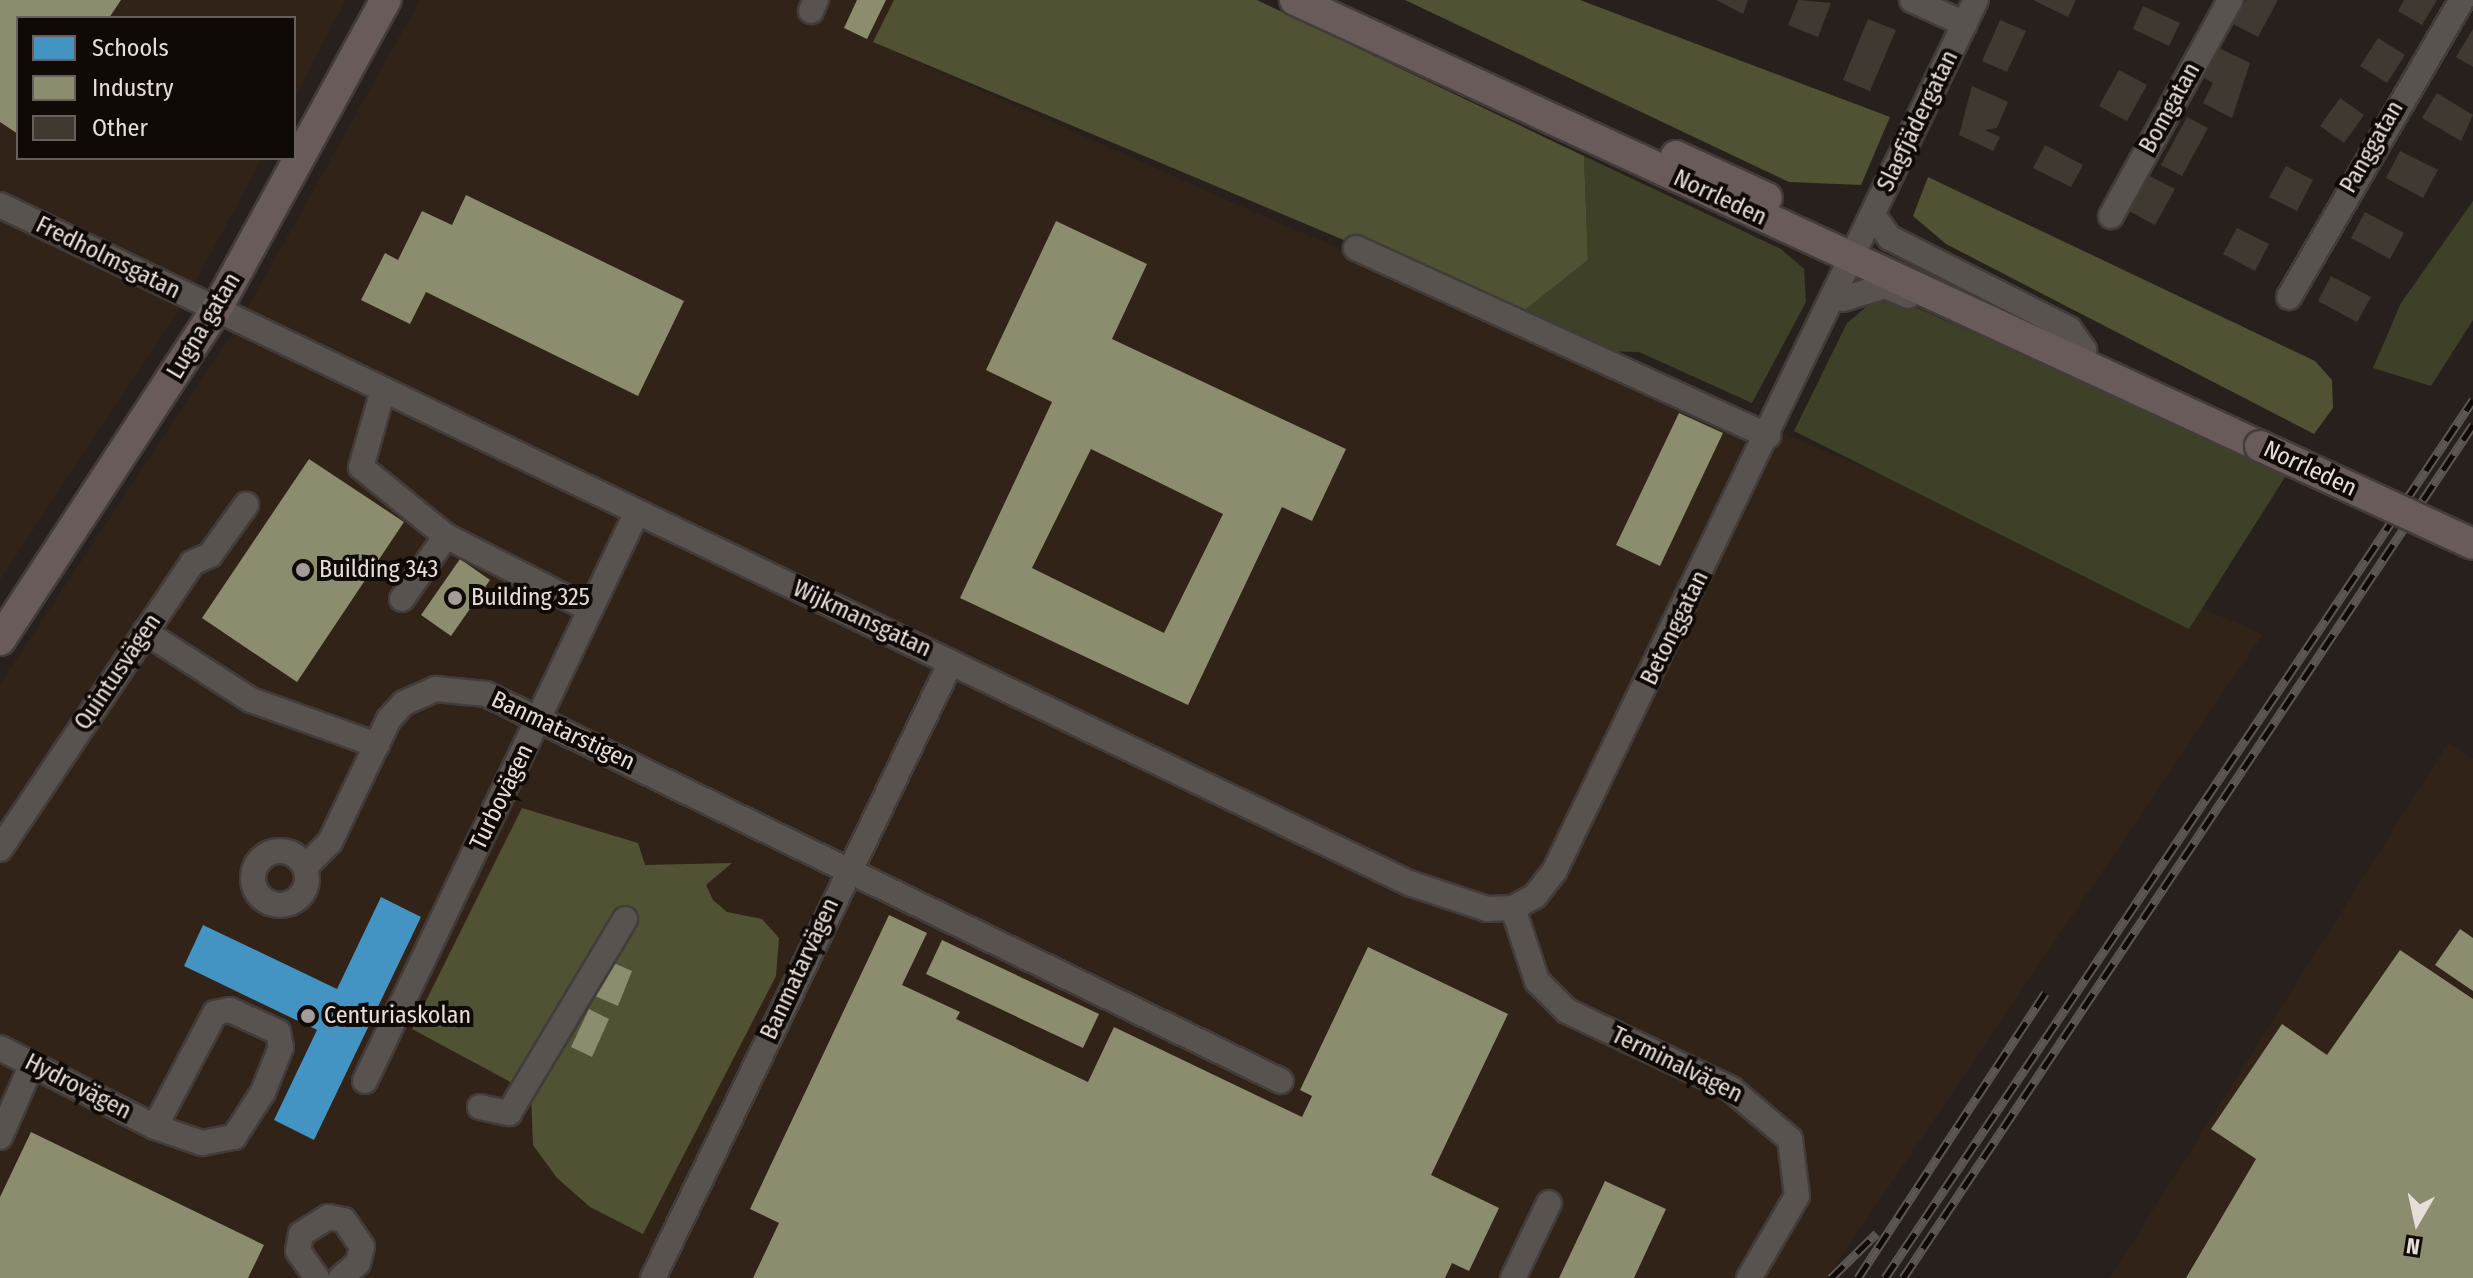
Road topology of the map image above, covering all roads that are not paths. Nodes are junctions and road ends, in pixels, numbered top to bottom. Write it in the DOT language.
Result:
graph roads {
  1 [pos="386,0"];
  2 [pos="1295,0"];
  3 [pos="1344,0"];
  4 [pos="1912,0"];
  5 [pos="1976,0"];
  6 [pos="2230,0"];
  7 [pos="2462,0"];
  8 [pos="1965,24"];
  9 [pos="0,205"];
  10 [pos="2111,216"];
  11 [pos="1807,238"];
  12 [pos="1859,244"];
  13 [pos="1356,248"];
  14 [pos="1836,296"];
  15 [pos="2289,297"];
  16 [pos="216,310"];
  17 [pos="2024,339"];
  18 [pos="383,390"];
  19 [pos="2147,392"];
  20 [pos="1768,436"];
  21 [pos="246,505"];
  22 [pos="637,512"];
  23 [pos="446,536"];
  24 [pos="2473,544"];
  25 [pos="402,599"];
  26 [pos="589,609"];
  27 [pos="145,632"];
  28 [pos="0,640"];
  29 [pos="951,662"];
  30 [pos="539,719"];
  31 [pos="377,745"];
  32 [pos="0,849"];
  33 [pos="306,866"];
  34 [pos="846,867"];
  35 [pos="1513,908"];
  36 [pos="625,919"];
  37 [pos="0,1048"];
  38 [pos="32,1064"];
  39 [pos="365,1081"];
  40 [pos="1281,1081"];
  41 [pos="480,1107"];
  42 [pos="155,1127"];
  43 [pos="0,1137"];
  44 [pos="1549,1203"];
  45 [pos="304,1274"];
  46 [pos="341,1278"];
  47 [pos="653,1278"];
  48 [pos="1513,1278"];
  49 [pos="1749,1278"];
  1 -- 16 [label="main road, Lugna gatan"];
  2 -- 11 [label="main road, Norrleden"];
  3 -- 12 [label="main road, Norrleden"];
  4 -- 8 [label="street"];
  5 -- 8 [label="street, Slagfjädergatan"];
  6 -- 10 [label="street, Bomgatan"];
  7 -- 15 [label="street, Panggatan"];
  8 -- 12 [label="street, Slagfjädergatan"];
  9 -- 16 [label="street, Fredholmsgatan"];
  11 -- 12 [label="main road, Norrleden"];
  11 -- 14 [label="street, Betonggatan"];
  12 -- 14 [label="street, Betonggatan"];
  12 -- 17 [label="main road, Norrleden"];
  12 -- 19 [label="main road, Norrleden"];
  13 -- 20 [label="street"];
  14 -- 17 [label="street"];
  14 -- 20 [label="street, Betonggatan"];
  16 -- 18 [label="street, Wijkmansgatan"];
  16 -- 28 [label="main road, Lugna gatan"];
  17 -- 19 [label="main road, Norrleden"];
  18 -- 22 [label="street, Wijkmansgatan"];
  18 -- 23 [label="street"];
  19 -- 24 [label="main road, Norrleden, bridge"];
  20 -- 35 [label="street, Betonggatan"];
  21 -- 27 [label="street, Quintusvägen"];
  22 -- 26 [label="street, Turbovägen"];
  22 -- 29 [label="street, Wijkmansgatan"];
  23 -- 25 [label="street"];
  23 -- 26 [label="street"];
  26 -- 30 [label="street, Turbovägen"];
  27 -- 31 [label="street"];
  27 -- 32 [label="street, Quintusvägen"];
  29 -- 34 [label="street, Banmatarvägen"];
  29 -- 35 [label="street, Wijkmansgatan"];
  30 -- 31 [label="street, Banmatarstigen"];
  30 -- 34 [label="street, Banmatarstigen"];
  30 -- 39 [label="street, Turbovägen"];
  31 -- 33 [label="street, Banmatarstigen"];
  34 -- 40 [label="street, Banmatarstigen"];
  34 -- 47 [label="street, Banmatarvägen"];
  35 -- 49 [label="street, Terminalvägen"];
  36 -- 41 [label="street"];
  37 -- 38 [label="street, Hydrovägen"];
  38 -- 42 [label="street, Hydrovägen"];
  38 -- 43 [label="street"];
  42 -- 42 [label="street, Hydrovägen"];
  44 -- 48 [label="street"];
  45 -- 46 [label="street"];
}
